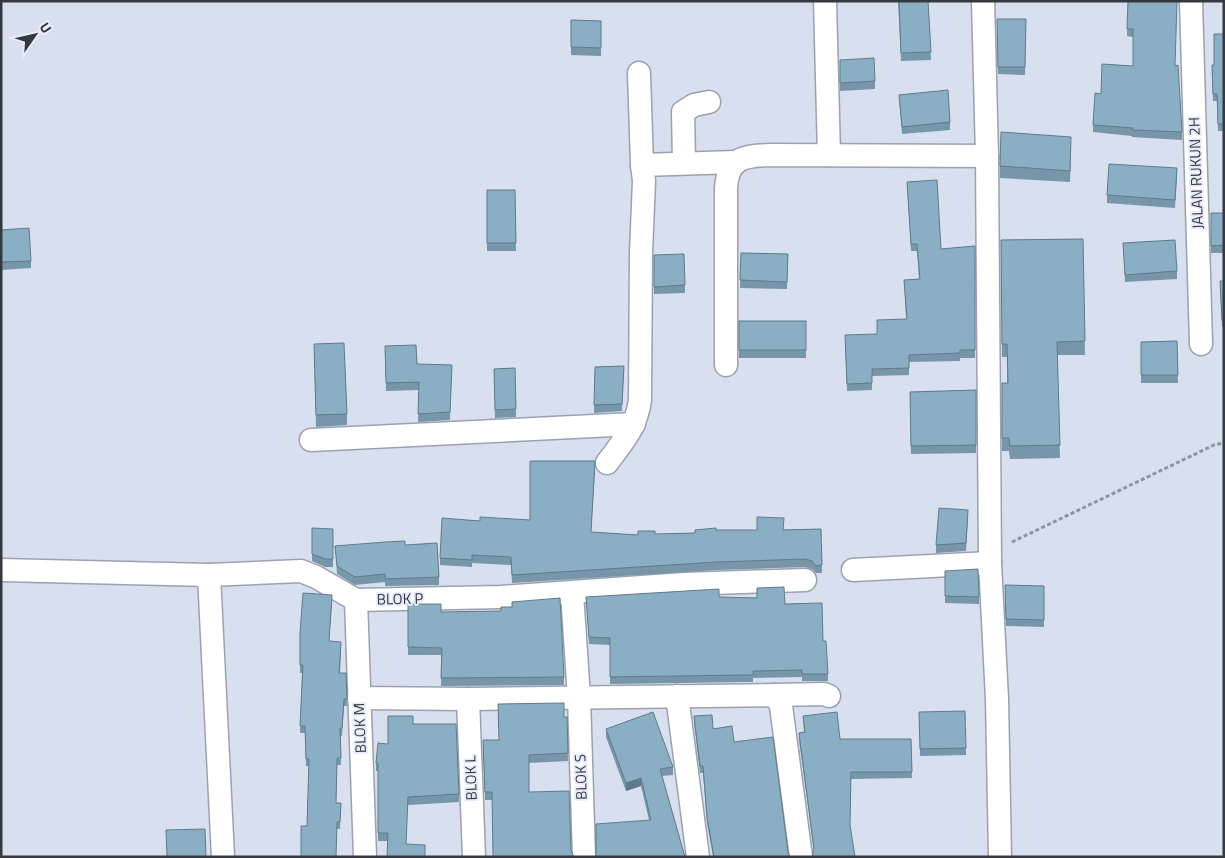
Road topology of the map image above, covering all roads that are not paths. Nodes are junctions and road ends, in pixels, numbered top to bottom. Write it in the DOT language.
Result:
graph roads {
  1 [pos="825,1"];
  2 [pos="983,1"];
  3 [pos="1191,1"];
  4 [pos="639,73"];
  5 [pos="708,102"];
  6 [pos="829,155"];
  7 [pos="987,156"];
  8 [pos="684,162"];
  9 [pos="736,162"];
  10 [pos="642,165"];
  11 [pos="1201,344"];
  12 [pos="726,365"];
  13 [pos="634,424"];
  14 [pos="311,440"];
  15 [pos="607,463"];
  16 [pos="990,557"];
  17 [pos="1,570"];
  18 [pos="852,570"];
  19 [pos="209,575"];
  20 [pos="805,580"];
  21 [pos="572,593"];
  22 [pos="356,600"];
  23 [pos="775,695"];
  24 [pos="677,696"];
  25 [pos="829,696"];
  26 [pos="579,697"];
  27 [pos="359,698"];
  28 [pos="468,699"];
  29 [pos="222,848"];
  30 [pos="365,857"];
  31 [pos="474,857"];
  32 [pos="584,857"];
  33 [pos="698,857"];
  34 [pos="801,857"];
  35 [pos="1000,857"];
  1 -- 6 [label="street"];
  2 -- 7 [label="street"];
  3 -- 11 [label="street, JALAN RUKUN 2H"];
  4 -- 10 [label="street"];
  5 -- 8 [label="street"];
  6 -- 7 [label="street"];
  6 -- 9 [label="street"];
  7 -- 16 [label="street"];
  8 -- 9 [label="street"];
  8 -- 10 [label="street"];
  9 -- 12 [label="street"];
  10 -- 13 [label="street"];
  13 -- 14 [label="street"];
  13 -- 15 [label="street"];
  16 -- 18 [label="street"];
  16 -- 35 [label="street"];
  17 -- 19 [label="street, BLOK P"];
  19 -- 22 [label="street, BLOK P"];
  19 -- 29 [label="street"];
  20 -- 21 [label="street, BLOK P"];
  21 -- 22 [label="street, BLOK P"];
  21 -- 26 [label="street, BLOK S"];
  22 -- 27 [label="street, BLOK M"];
  23 -- 24 [label="street"];
  23 -- 25 [label="street"];
  23 -- 34 [label="street"];
  24 -- 26 [label="street"];
  24 -- 33 [label="street"];
  26 -- 28 [label="street"];
  26 -- 32 [label="street, BLOK S"];
  27 -- 28 [label="street"];
  27 -- 30 [label="street, BLOK M"];
  28 -- 31 [label="street, BLOK L"];
}
